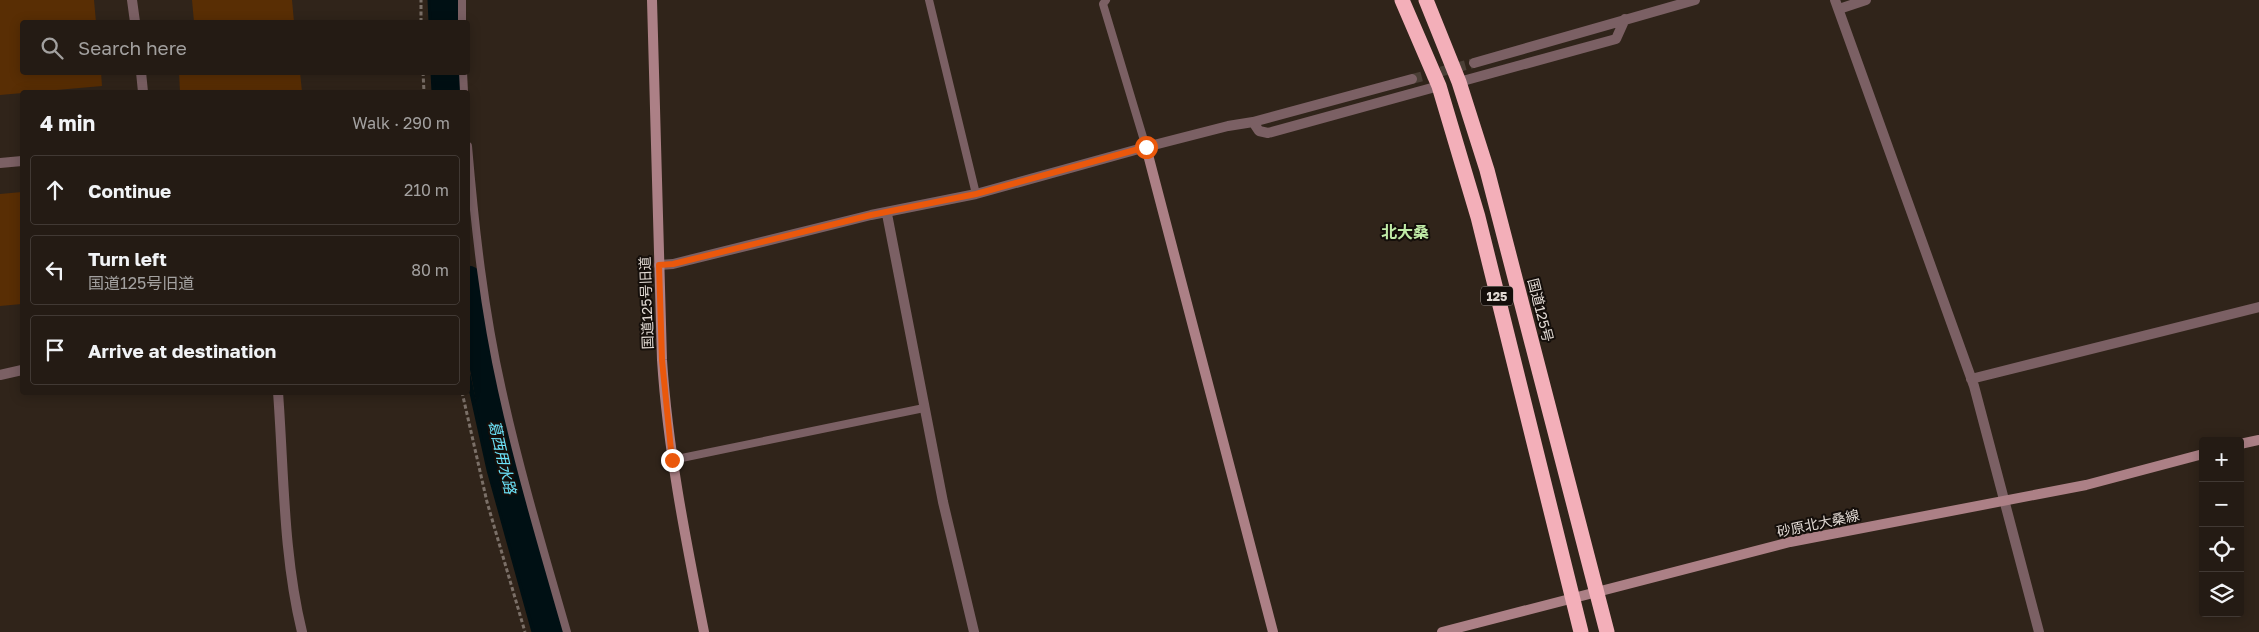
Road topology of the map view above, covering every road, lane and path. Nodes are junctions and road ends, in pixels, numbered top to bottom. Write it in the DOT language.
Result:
graph roads {
  1 [pos="132,0"];
  2 [pos="421,0"];
  3 [pos="462,0"];
  4 [pos="652,0"];
  5 [pos="929,0"];
  6 [pos="1106,0"];
  7 [pos="1402,0"];
  8 [pos="1426,0"];
  9 [pos="1696,0"];
  10 [pos="1866,0"];
  11 [pos="1837,4"];
  12 [pos="1625,18"];
  13 [pos="135,20"];
  14 [pos="421,20"];
  15 [pos="462,20"];
  16 [pos="1474,62"];
  17 [pos="141,75"];
  18 [pos="423,75"];
  19 [pos="463,75"];
  20 [pos="1412,79"];
  21 [pos="1459,82"];
  22 [pos="1439,86"];
  23 [pos="144,90"];
  24 [pos="424,90"];
  25 [pos="464,90"];
  26 [pos="1253,122"];
  27 [pos="1146,147"];
  28 [pos="20,161"];
  29 [pos="0,163"];
  30 [pos="470,165"];
  31 [pos="976,194"];
  32 [pos="887,214"];
  33 [pos="659,265"];
  34 [pos="2259,307"];
  35 [pos="20,370"];
  36 [pos="0,375"];
  37 [pos="1971,379"];
  38 [pos="278,395"];
  39 [pos="463,395"];
  40 [pos="924,408"];
  41 [pos="2259,440"];
  42 [pos="2244,443"];
  43 [pos="2199,455"];
  44 [pos="672,460"];
  45 [pos="2003,501"];
  46 [pos="1596,592"];
  47 [pos="1572,598"];
  48 [pos="302,632"];
  49 [pos="525,632"];
  50 [pos="567,632"];
  51 [pos="704,632"];
  52 [pos="974,632"];
  53 [pos="1274,632"];
  54 [pos="1442,632"];
  55 [pos="1581,632"];
  56 [pos="1607,632"];
  57 [pos="2039,632"];
  1 -- 13 [label="street"];
  2 -- 14 [label="path"];
  3 -- 15 [label="lane"];
  4 -- 33 [label="street, 国道125号旧道"];
  5 -- 31 [label="lane"];
  6 -- 27 [label="lane"];
  7 -- 22 [label="highway, 125"];
  8 -- 21 [label="highway, 国道125号 / 125"];
  9 -- 12 [label="street"];
  10 -- 11 [label="street"];
  11 -- 37 [label="street"];
  12 -- 16 [label="street"];
  12 -- 21 [label="street"];
  17 -- 23 [label="street"];
  18 -- 24 [label="path"];
  19 -- 25 [label="lane"];
  20 -- 26 [label="street"];
  21 -- 46 [label="highway, 国道125号 / 125"];
  22 -- 26 [label="street"];
  22 -- 47 [label="highway, 125"];
  26 -- 27 [label="street"];
  27 -- 31 [label="street"];
  27 -- 53 [label="street"];
  28 -- 29 [label="street"];
  30 -- 50 [label="lane"];
  31 -- 32 [label="street"];
  32 -- 33 [label="street"];
  32 -- 40 [label="street"];
  33 -- 44 [label="street, 国道125号旧道"];
  34 -- 37 [label="street"];
  35 -- 36 [label="street"];
  37 -- 45 [label="street"];
  38 -- 48 [label="street"];
  39 -- 49 [label="path"];
  40 -- 44 [label="lane"];
  40 -- 52 [label="street"];
  41 -- 42 [label="street"];
  43 -- 45 [label="street, 砂原北大桑線"];
  44 -- 51 [label="street, 国道125号旧道"];
  45 -- 46 [label="street, 砂原北大桑線"];
  45 -- 57 [label="street"];
  46 -- 47 [label="street, 砂原北大桑線"];
  46 -- 56 [label="highway, 国道125号 / 125"];
  47 -- 54 [label="street, 砂原北大桑線"];
  47 -- 55 [label="highway, 125"];
}
